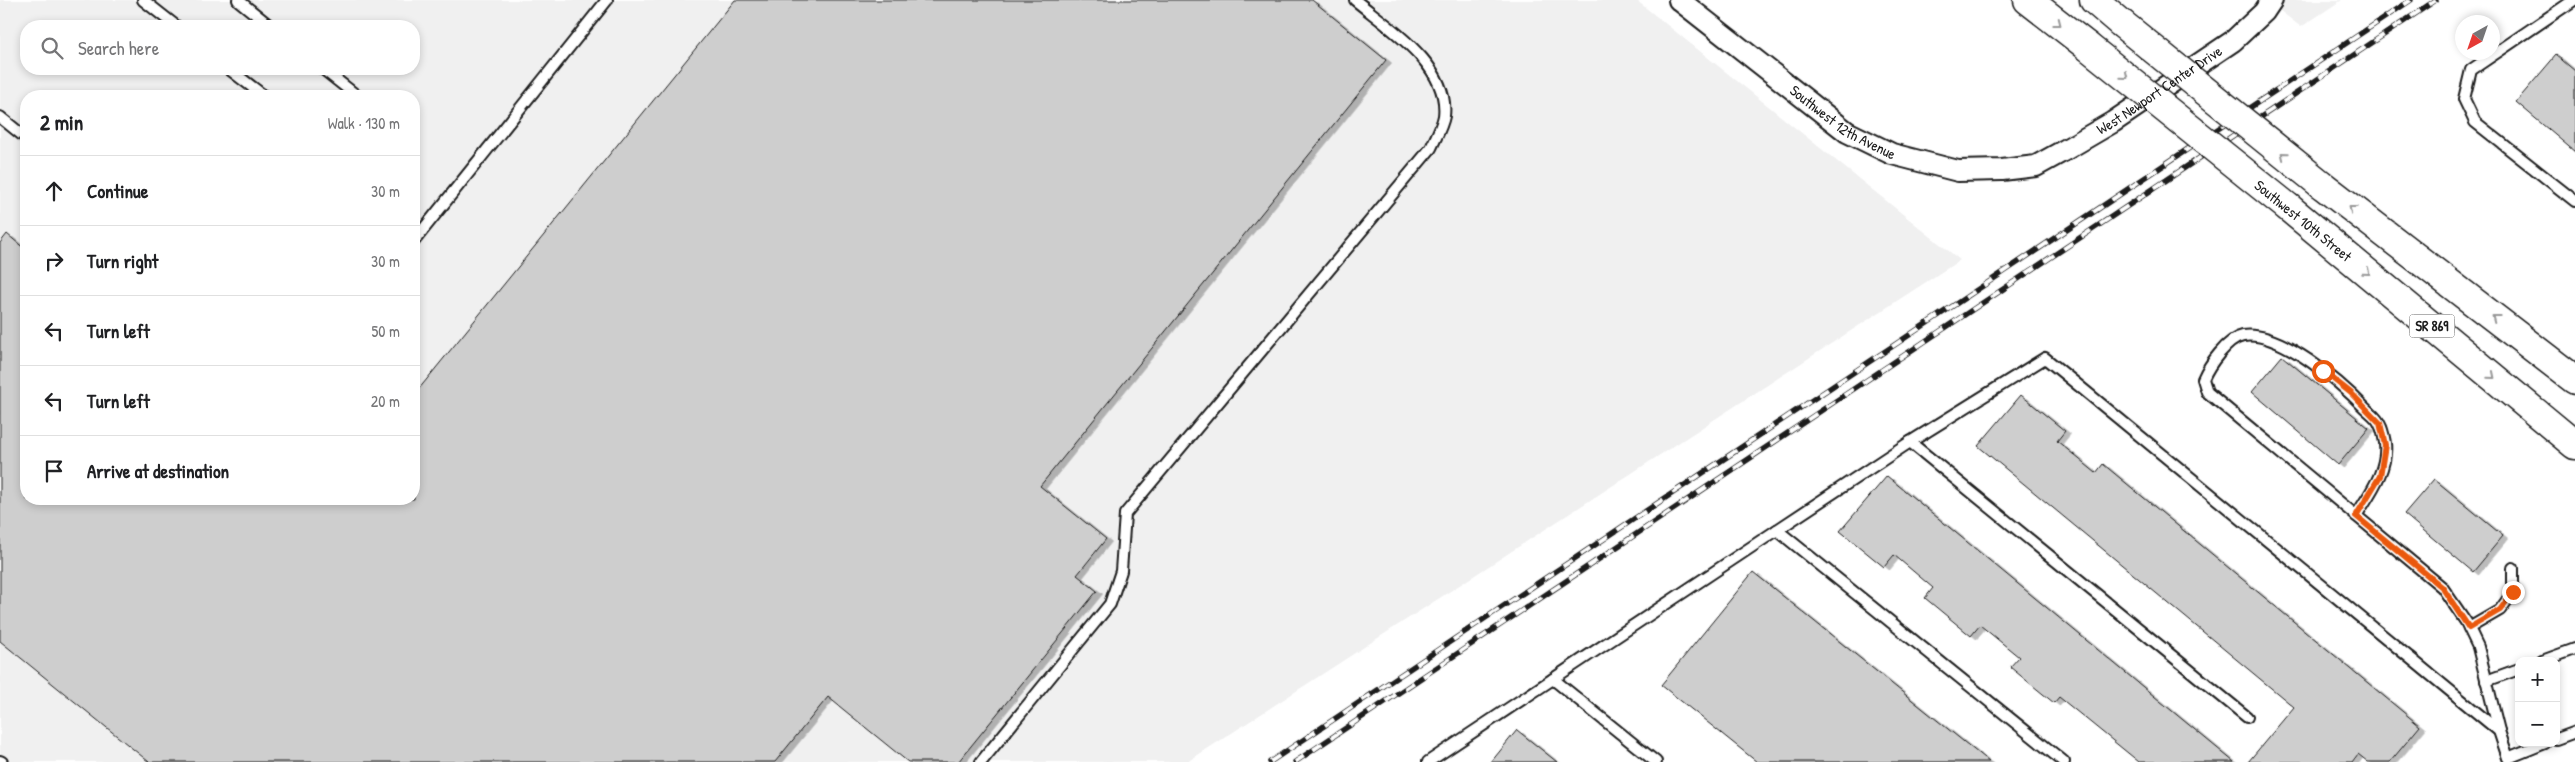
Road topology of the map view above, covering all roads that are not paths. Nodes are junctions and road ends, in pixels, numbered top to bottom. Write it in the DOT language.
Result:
graph roads {
  1 [pos="143,0"];
  2 [pos="238,0"];
  3 [pos="607,0"];
  4 [pos="1354,0"];
  5 [pos="1680,0"];
  6 [pos="2028,0"];
  7 [pos="2094,0"];
  8 [pos="2272,0"];
  9 [pos="2574,0"];
  10 [pos="168,20"];
  11 [pos="263,20"];
  12 [pos="237,75"];
  13 [pos="331,75"];
  14 [pos="256,90"];
  15 [pos="350,90"];
  16 [pos="0,117"];
  17 [pos="20,133"];
  18 [pos="2036,166"];
  19 [pos="2575,201"];
  20 [pos="420,234"];
  21 [pos="2575,380"];
  22 [pos="1910,442"];
  23 [pos="2575,445"];
  24 [pos="2356,516"];
  25 [pos="1777,530"];
  26 [pos="2513,568"];
  27 [pos="2469,628"];
  28 [pos="2575,649"];
  29 [pos="2553,657"];
  30 [pos="2515,670"];
  31 [pos="1553,679"];
  32 [pos="2486,681"];
  33 [pos="2247,717"];
  34 [pos="2498,731"];
  35 [pos="2575,732"];
  36 [pos="2560,738"];
  37 [pos="2536,747"];
  38 [pos="2505,761"];
  39 [pos="982,762"];
  40 [pos="1428,762"];
  41 [pos="1656,762"];
  42 [pos="2064,762"];
  1 -- 10 [label="lane"];
  2 -- 11 [label="lane"];
  3 -- 20 [label="lane"];
  4 -- 39 [label="lane"];
  5 -- 18 [label="street, Southwest 12th Avenue"];
  6 -- 23 [label="main road, Southwest 10th Street / SR 869, one-way, bridge"];
  21 -- 7 [label="main road, SR 869, one-way, bridge"];
  8 -- 18 [label="street, West Newport Center Drive"];
  9 -- 19 [label="lane"];
  12 -- 14 [label="lane"];
  13 -- 15 [label="lane"];
  16 -- 17 [label="lane"];
  22 -- 25 [label="lane"];
  22 -- 33 [label="lane"];
  22 -- 34 [label="lane"];
  24 -- 24 [label="lane"];
  24 -- 27 [label="lane"];
  25 -- 31 [label="lane"];
  25 -- 42 [label="lane"];
  26 -- 27 [label="lane"];
  27 -- 32 [label="lane"];
  28 -- 29 [label="lane"];
  30 -- 32 [label="lane"];
  31 -- 40 [label="lane"];
  31 -- 41 [label="lane"];
  32 -- 34 [label="lane"];
  34 -- 38 [label="lane"];
  35 -- 36 [label="lane"];
  37 -- 38 [label="lane"];
}
